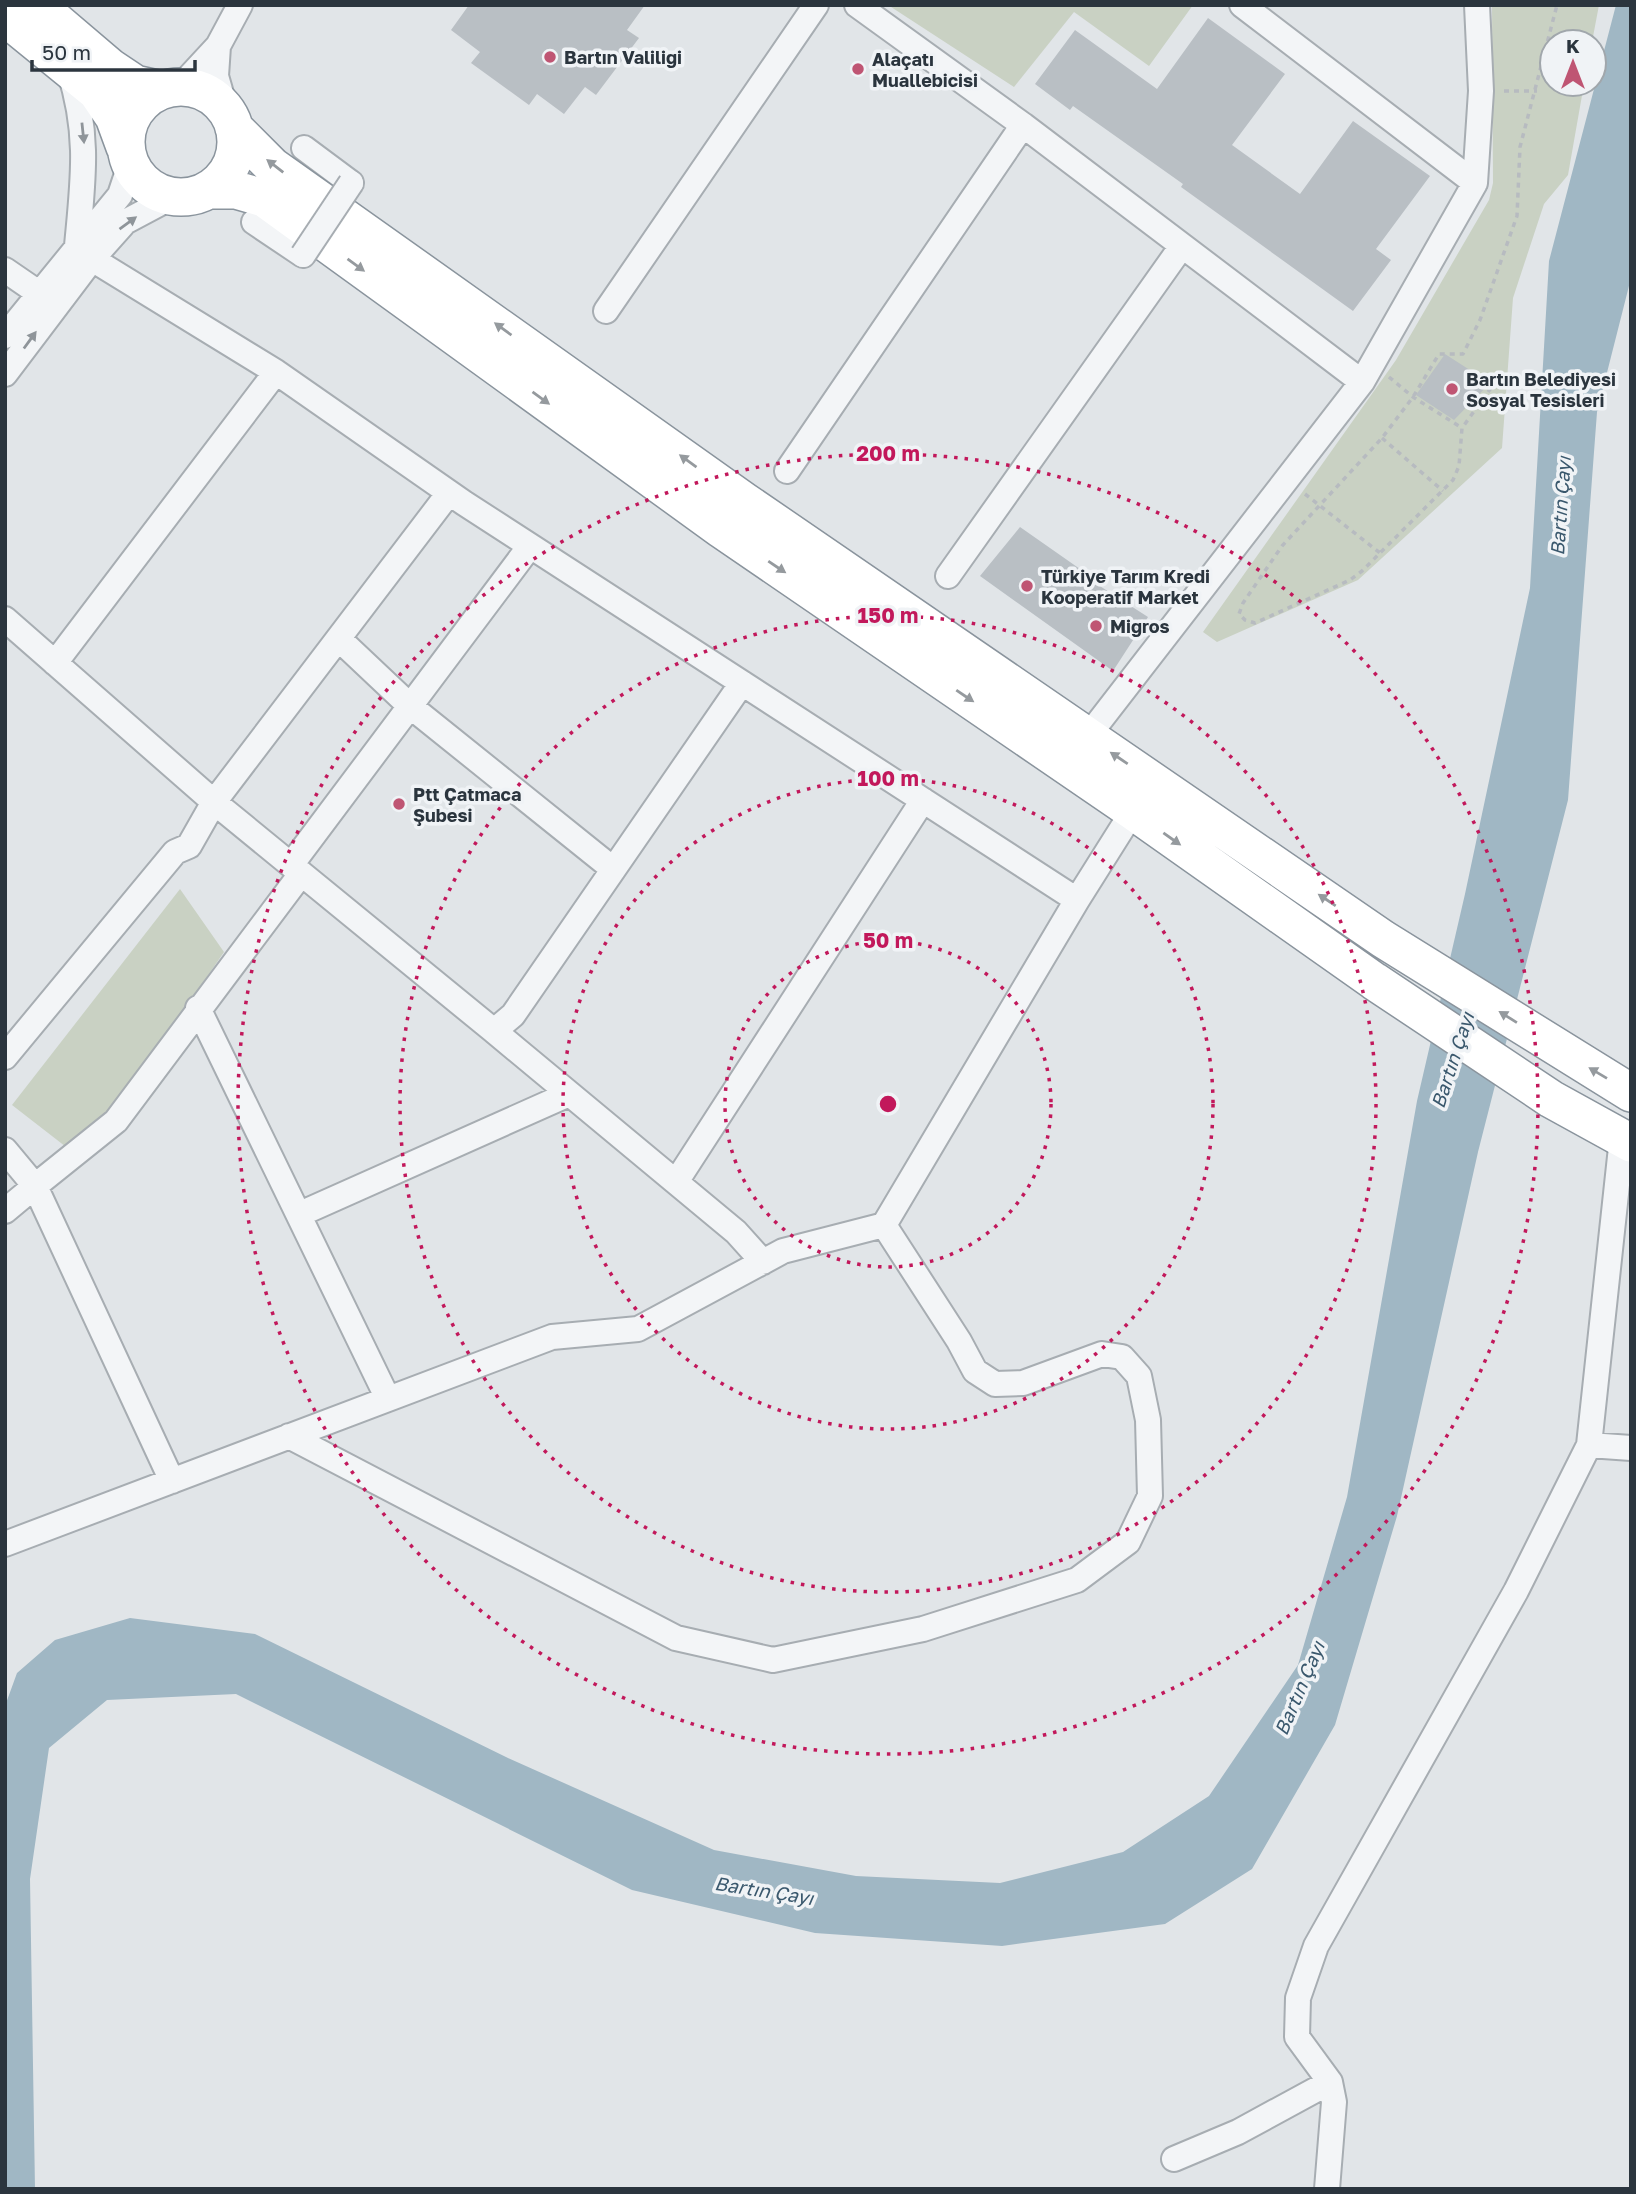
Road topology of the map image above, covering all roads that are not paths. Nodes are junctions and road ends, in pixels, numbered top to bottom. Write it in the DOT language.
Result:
graph roads {
  1 [pos="37,5"];
  2 [pos="240,5"];
  3 [pos="816,5"];
  4 [pos="857,5"];
  5 [pos="1242,5"];
  6 [pos="1477,5"];
  7 [pos="5,18"];
  8 [pos="218,46"];
  9 [pos="68,66"];
  10 [pos="171,89"];
  11 [pos="230,119"];
  12 [pos="1023,125"];
  13 [pos="304,148"];
  14 [pos="128,156"];
  15 [pos="1475,183"];
  16 [pos="208,190"];
  17 [pos="172,197"];
  18 [pos="254,222"];
  19 [pos="1182,246"];
  20 [pos="85,252"];
  21 [pos="5,270"];
  22 [pos="40,294"];
  23 [pos="606,311"];
  24 [pos="5,335"];
  25 [pos="276,372"];
  26 [pos="1367,373"];
  27 [pos="5,374"];
  28 [pos="787,471"];
  29 [pos="449,493"];
  30 [pos="530,546"];
  31 [pos="947,576"];
  32 [pos="5,619"];
  33 [pos="339,639"];
  34 [pos="55,663"];
  35 [pos="741,682"];
  36 [pos="410,706"];
  37 [pos="1088,736"];
  38 [pos="923,800"];
  39 [pos="214,802"];
  40 [pos="1133,811"];
  41 [pos="296,869"];
  42 [pos="613,869"];
  43 [pos="1077,900"];
  44 [pos="198,1008"];
  45 [pos="494,1031"];
  46 [pos="5,1057"];
  47 [pos="1631,1093"];
  48 [pos="569,1094"];
  49 [pos="1626,1141"];
  50 [pos="5,1150"];
  51 [pos="676,1182"];
  52 [pos="35,1186"];
  53 [pos="5,1211"];
  54 [pos="300,1214"];
  55 [pos="884,1225"];
  56 [pos="763,1262"];
  57 [pos="388,1399"];
  58 [pos="289,1436"];
  59 [pos="1589,1445"];
  60 [pos="1631,1448"];
  61 [pos="172,1481"];
  62 [pos="5,1544"];
  63 [pos="1330,2082"];
  64 [pos="1174,2159"];
  65 [pos="1327,2189"];
  1 -- 10 [label="highway"];
  2 -- 8 [label="street"];
  3 -- 23 [label="street"];
  4 -- 12 [label="street"];
  5 -- 15 [label="street"];
  6 -- 15 [label="street"];
  7 -- 9 [label="highway"];
  8 -- 10 [label="street"];
  8 -- 11 [label="street"];
  9 -- 14 [label="highway"];
  9 -- 20 [label="street, one-way"];
  10 -- 11 [label="highway"];
  10 -- 14 [label="highway"];
  11 -- 16 [label="highway"];
  37 -- 11 [label="highway, one-way"];
  12 -- 19 [label="street"];
  12 -- 28 [label="street"];
  13 -- 18 [label="street, bridge"];
  14 -- 17 [label="highway"];
  14 -- 20 [label="street"];
  15 -- 26 [label="street"];
  16 -- 17 [label="highway"];
  16 -- 40 [label="highway, one-way"];
  20 -- 17 [label="street, one-way"];
  19 -- 26 [label="street"];
  19 -- 31 [label="street"];
  20 -- 22 [label="street"];
  20 -- 25 [label="street"];
  27 -- 20 [label="street, one-way"];
  21 -- 22 [label="street"];
  22 -- 24 [label="street"];
  25 -- 29 [label="street"];
  25 -- 34 [label="street"];
  26 -- 37 [label="street"];
  29 -- 30 [label="street"];
  29 -- 33 [label="street"];
  30 -- 35 [label="street"];
  30 -- 36 [label="street"];
  32 -- 34 [label="street"];
  33 -- 36 [label="street"];
  33 -- 39 [label="street"];
  34 -- 39 [label="street"];
  35 -- 38 [label="street"];
  35 -- 42 [label="street"];
  36 -- 41 [label="street"];
  36 -- 42 [label="street"];
  47 -- 37 [label="highway, one-way"];
  38 -- 43 [label="street"];
  38 -- 51 [label="street"];
  39 -- 41 [label="street"];
  39 -- 46 [label="street"];
  40 -- 43 [label="street"];
  40 -- 49 [label="highway, one-way"];
  41 -- 44 [label="street"];
  41 -- 45 [label="street"];
  42 -- 45 [label="street"];
  43 -- 55 [label="street"];
  44 -- 52 [label="street"];
  44 -- 54 [label="street"];
  45 -- 48 [label="street"];
  48 -- 51 [label="street"];
  48 -- 54 [label="street"];
  49 -- 59 [label="street"];
  50 -- 52 [label="street"];
  51 -- 56 [label="street"];
  52 -- 53 [label="street"];
  52 -- 61 [label="street"];
  54 -- 57 [label="street"];
  55 -- 56 [label="street"];
  55 -- 58 [label="street"];
  56 -- 57 [label="street"];
  57 -- 58 [label="street"];
  58 -- 61 [label="street"];
  59 -- 60 [label="street"];
  59 -- 63 [label="street"];
  61 -- 62 [label="street"];
  63 -- 64 [label="street"];
  63 -- 65 [label="street"];
}
